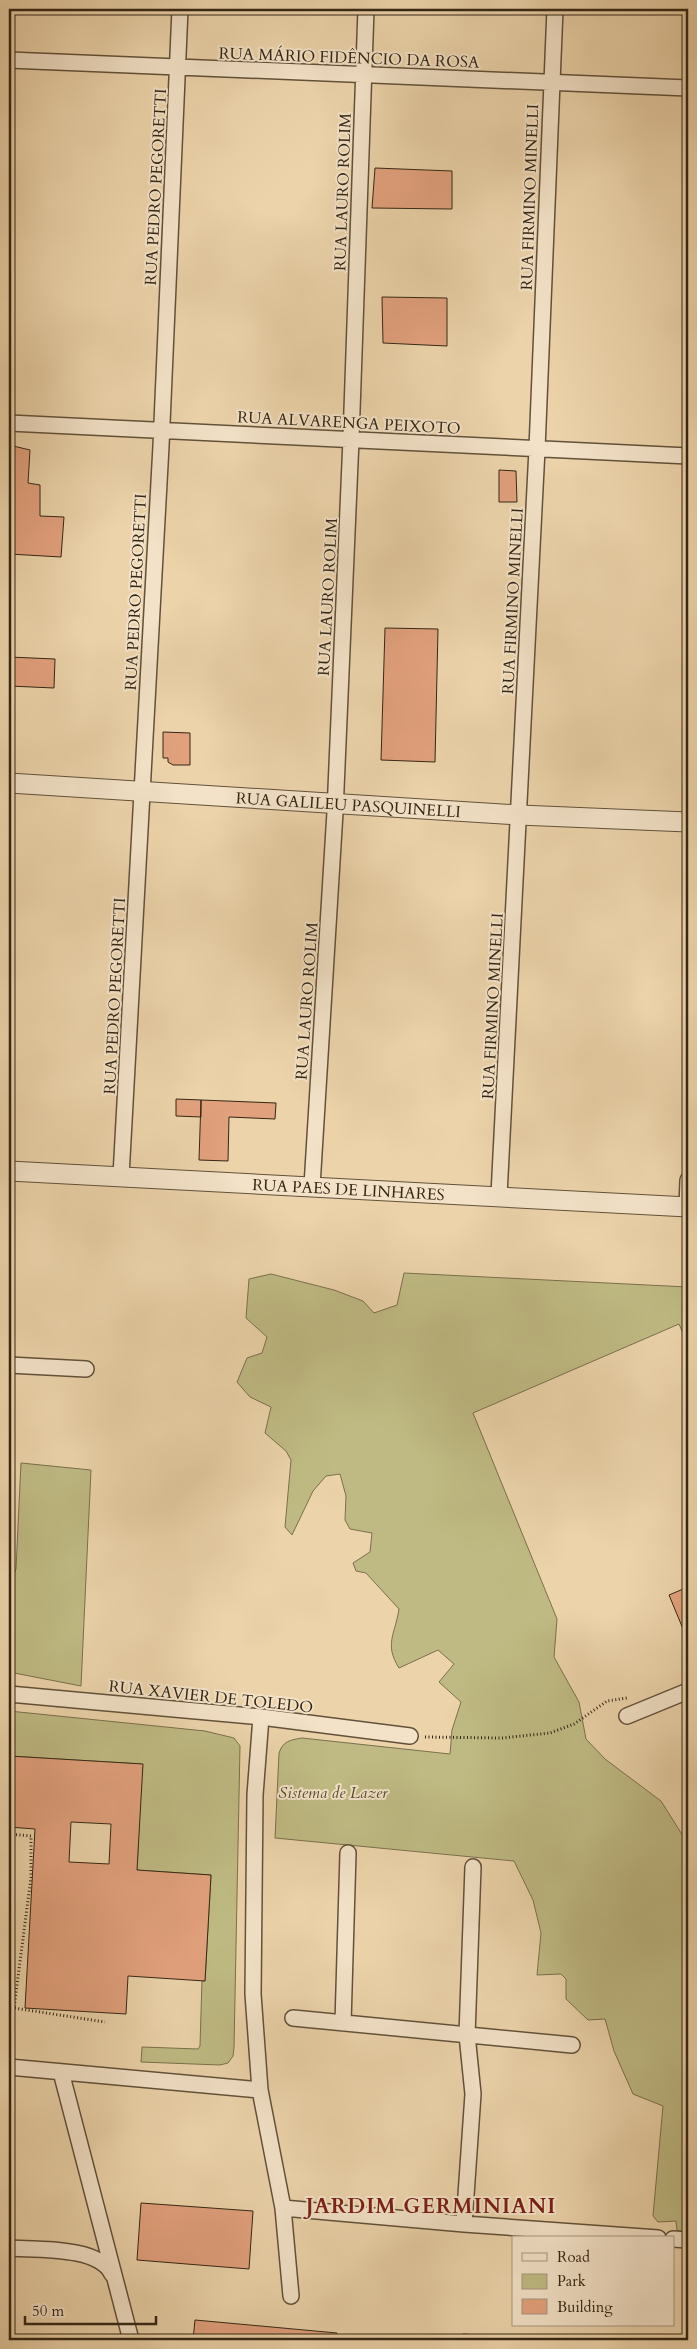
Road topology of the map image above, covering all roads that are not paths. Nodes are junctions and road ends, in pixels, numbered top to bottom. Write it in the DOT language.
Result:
graph roads {
  1 [pos="180,9"];
  2 [pos="366,9"];
  3 [pos="555,9"];
  4 [pos="9,60"];
  5 [pos="178,68"];
  6 [pos="364,76"];
  7 [pos="551,83"];
  8 [pos="688,88"];
  9 [pos="9,423"];
  10 [pos="161,430"];
  11 [pos="351,440"];
  12 [pos="536,449"];
  13 [pos="688,456"];
  14 [pos="9,783"];
  15 [pos="142,792"];
  16 [pos="335,804"];
  17 [pos="519,814"];
  18 [pos="688,822"];
  19 [pos="9,1171"];
  20 [pos="121,1176"];
  21 [pos="688,1180"];
  22 [pos="312,1186"];
  23 [pos="499,1195"];
  24 [pos="687,1207"];
  25 [pos="9,1365"];
  26 [pos="86,1370"];
  27 [pos="688,1691"];
  28 [pos="9,1694"];
  29 [pos="627,1716"];
  30 [pos="261,1717"];
  31 [pos="410,1736"];
  32 [pos="348,1853"];
  33 [pos="473,1867"];
  34 [pos="294,2018"];
  35 [pos="343,2023"];
  36 [pos="467,2035"];
  37 [pos="572,2045"];
  38 [pos="9,2067"];
  39 [pos="61,2072"];
  40 [pos="260,2090"];
  41 [pos="283,2208"];
  42 [pos="464,2224"];
  43 [pos="102,2229"];
  44 [pos="630,2236"];
  45 [pos="674,2239"];
  46 [pos="688,2240"];
  47 [pos="9,2248"];
  48 [pos="86,2254"];
  49 [pos="115,2279"];
  50 [pos="291,2296"];
  51 [pos="131,2340"];
  1 -- 5 [label="street, RUA PEDRO PEGORETTI"];
  2 -- 6 [label="street, RUA LAURO ROLIM"];
  3 -- 7 [label="street, RUA FIRMINO MINELLI"];
  4 -- 5 [label="street, RUA MÁRIO FIDÊNCIO DA ROSA"];
  5 -- 6 [label="street, RUA MÁRIO FIDÊNCIO DA ROSA"];
  5 -- 10 [label="street, RUA PEDRO PEGORETTI"];
  6 -- 7 [label="street, RUA MÁRIO FIDÊNCIO DA ROSA"];
  6 -- 11 [label="street, RUA LAURO ROLIM"];
  7 -- 8 [label="street, RUA MÁRIO FIDÊNCIO DA ROSA"];
  7 -- 12 [label="street, RUA FIRMINO MINELLI"];
  9 -- 10 [label="street, RUA ALVARENGA PEIXOTO"];
  10 -- 11 [label="street, RUA ALVARENGA PEIXOTO"];
  10 -- 15 [label="street, RUA PEDRO PEGORETTI"];
  11 -- 12 [label="street, RUA ALVARENGA PEIXOTO"];
  11 -- 16 [label="street, RUA LAURO ROLIM"];
  12 -- 13 [label="street, RUA ALVARENGA PEIXOTO"];
  12 -- 17 [label="street, RUA FIRMINO MINELLI"];
  14 -- 15 [label="street, RUA GALILEU PASQUINELLI"];
  15 -- 16 [label="street, RUA GALILEU PASQUINELLI"];
  15 -- 20 [label="street, RUA PEDRO PEGORETTI"];
  16 -- 17 [label="street, RUA GALILEU PASQUINELLI"];
  16 -- 22 [label="street, RUA LAURO ROLIM"];
  17 -- 18 [label="street, RUA GALILEU PASQUINELLI"];
  17 -- 23 [label="street, RUA FIRMINO MINELLI"];
  19 -- 20 [label="street, RUA PAES DE LINHARES"];
  20 -- 22 [label="street, RUA PAES DE LINHARES"];
  21 -- 24 [label="street"];
  22 -- 23 [label="street, RUA PAES DE LINHARES"];
  23 -- 24 [label="street, RUA PAES DE LINHARES"];
  25 -- 26 [label="street"];
  27 -- 29 [label="street"];
  28 -- 30 [label="street, RUA XAVIER DE TOLEDO"];
  30 -- 31 [label="street, RUA XAVIER DE TOLEDO"];
  30 -- 40 [label="street"];
  32 -- 35 [label="street"];
  33 -- 36 [label="street"];
  34 -- 35 [label="street"];
  35 -- 36 [label="street"];
  36 -- 37 [label="street"];
  36 -- 42 [label="street"];
  38 -- 39 [label="street"];
  39 -- 40 [label="street"];
  39 -- 43 [label="street"];
  40 -- 41 [label="street"];
  41 -- 42 [label="street"];
  41 -- 50 [label="street"];
  42 -- 44 [label="street"];
  43 -- 48 [label="street"];
  43 -- 49 [label="street"];
  45 -- 46 [label="street"];
  47 -- 48 [label="street"];
  48 -- 49 [label="street"];
  49 -- 51 [label="street"];
}
